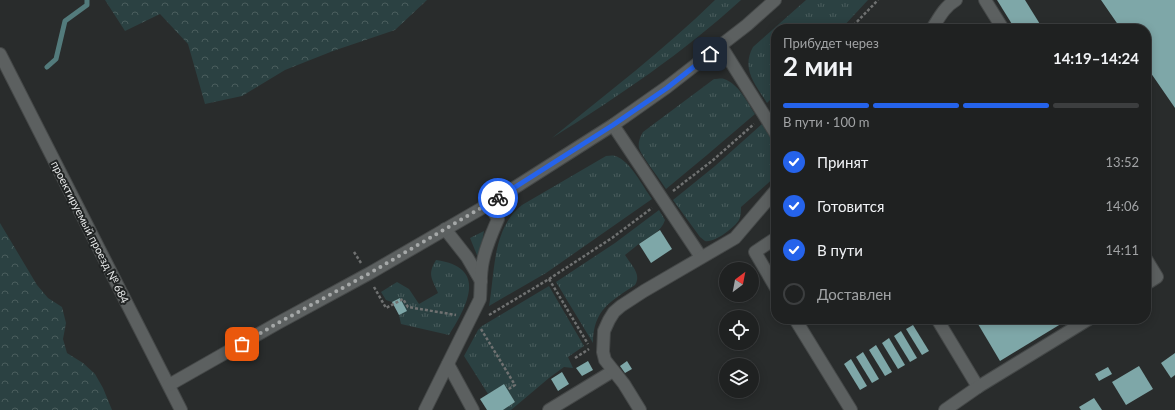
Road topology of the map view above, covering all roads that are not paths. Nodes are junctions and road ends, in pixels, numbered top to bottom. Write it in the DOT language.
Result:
graph roads {
  1 [pos="775,0"];
  2 [pos="956,0"];
  3 [pos="985,0"];
  4 [pos="935,24"];
  5 [pos="1000,24"];
  6 [pos="721,46"];
  7 [pos="0,54"];
  8 [pos="613,125"];
  9 [pos="771,126"];
  10 [pos="771,196"];
  11 [pos="489,204"];
  12 [pos="445,229"];
  13 [pos="771,241"];
  14 [pos="701,257"];
  15 [pos="1151,267"];
  16 [pos="771,279"];
  17 [pos="481,281"];
  18 [pos="1151,281"];
  19 [pos="798,324"];
  20 [pos="940,324"];
  21 [pos="1081,324"];
  22 [pos="448,364"];
  23 [pos="612,371"];
  24 [pos="169,385"];
  25 [pos="978,387"];
  26 [pos="181,410"];
  27 [pos="425,410"];
  28 [pos="473,410"];
  29 [pos="549,410"];
  30 [pos="640,410"];
  31 [pos="850,410"];
  32 [pos="945,410"];
  1 -- 6 [label="street"];
  2 -- 4 [label="street"];
  3 -- 5 [label="street"];
  6 -- 8 [label="street"];
  6 -- 9 [label="street"];
  7 -- 24 [label="street, проектируемый проезд № 684"];
  8 -- 11 [label="street"];
  8 -- 14 [label="street"];
  10 -- 14 [label="street"];
  11 -- 12 [label="street"];
  11 -- 17 [label="street"];
  12 -- 17 [label="street"];
  12 -- 24 [label="street"];
  13 -- 16 [label="street"];
  14 -- 23 [label="street"];
  15 -- 18 [label="street"];
  17 -- 22 [label="street"];
  19 -- 31 [label="street"];
  20 -- 25 [label="street"];
  21 -- 25 [label="street"];
  22 -- 27 [label="street"];
  22 -- 28 [label="street"];
  23 -- 29 [label="street"];
  23 -- 30 [label="street"];
  24 -- 26 [label="street, проектируемый проезд № 684"];
  25 -- 32 [label="street"];
}
